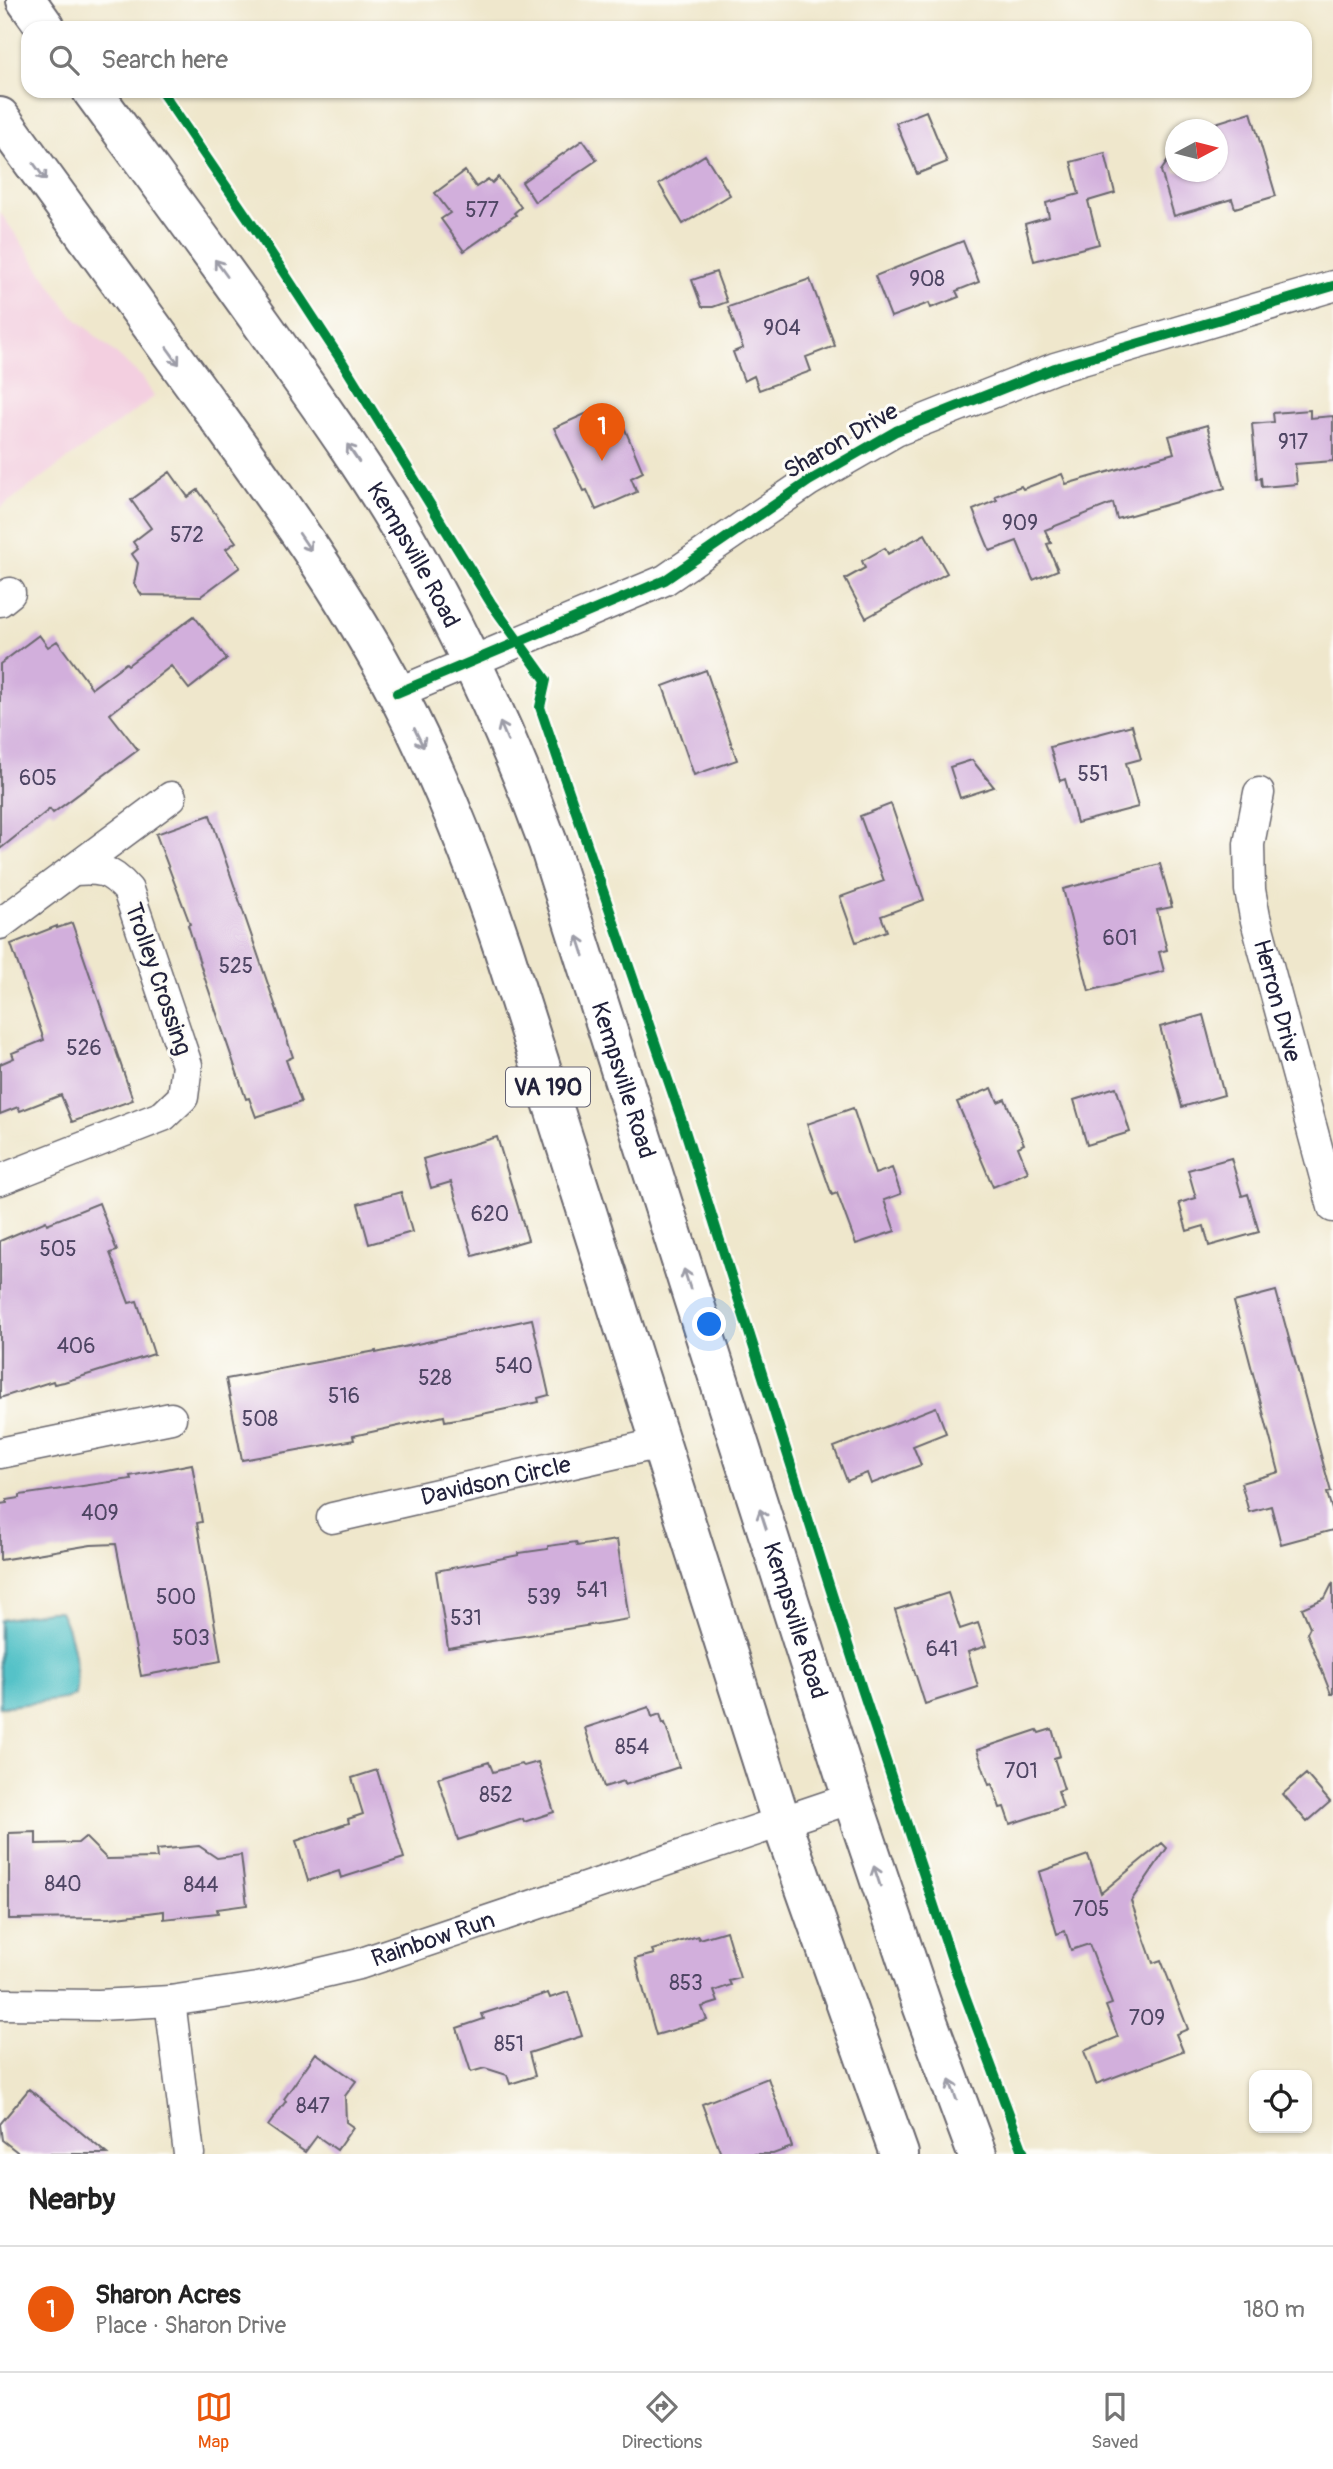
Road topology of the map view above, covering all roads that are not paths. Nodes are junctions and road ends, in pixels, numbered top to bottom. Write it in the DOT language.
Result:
graph roads {
  1 [pos="26,0"];
  2 [pos="41,21"];
  3 [pos="97,98"];
  4 [pos="0,117"];
  5 [pos="1333,286"];
  6 [pos="472,661"];
  7 [pos="397,693"];
  8 [pos="1259,793"];
  9 [pos="171,797"];
  10 [pos="73,870"];
  11 [pos="0,923"];
  12 [pos="0,1180"];
  13 [pos="1333,1207"];
  14 [pos="171,1418"];
  15 [pos="662,1443"];
  16 [pos="0,1453"];
  17 [pos="332,1518"];
  18 [pos="852,1798"];
  19 [pos="781,1821"];
  20 [pos="170,2001"];
  21 [pos="0,2004"];
  22 [pos="189,2154"];
  23 [pos="899,2154"];
  24 [pos="977,2154"];
  1 -- 2 [label="main road"];
  6 -- 3 [label="main road, Kempsville Road / VA 190, one-way"];
  4 -- 7 [label="main road, VA 190, one-way"];
  5 -- 6 [label="street, Sharon Drive"];
  6 -- 7 [label="street, Sharon Drive"];
  18 -- 6 [label="main road, Kempsville Road / VA 190, one-way"];
  7 -- 15 [label="main road, VA 190, one-way"];
  8 -- 13 [label="street, Herron Drive"];
  9 -- 10 [label="street"];
  10 -- 11 [label="street"];
  10 -- 12 [label="street, Trolley Crossing"];
  14 -- 16 [label="street"];
  15 -- 17 [label="street, Davidson Circle"];
  15 -- 19 [label="main road, VA 190"];
  18 -- 19 [label="street, Rainbow Run"];
  24 -- 18 [label="main road, Kempsville Road / VA 190, one-way"];
  19 -- 20 [label="street, Rainbow Run"];
  19 -- 23 [label="main road, VA 190"];
  20 -- 21 [label="street, Rainbow Run"];
  20 -- 22 [label="street"];
}
